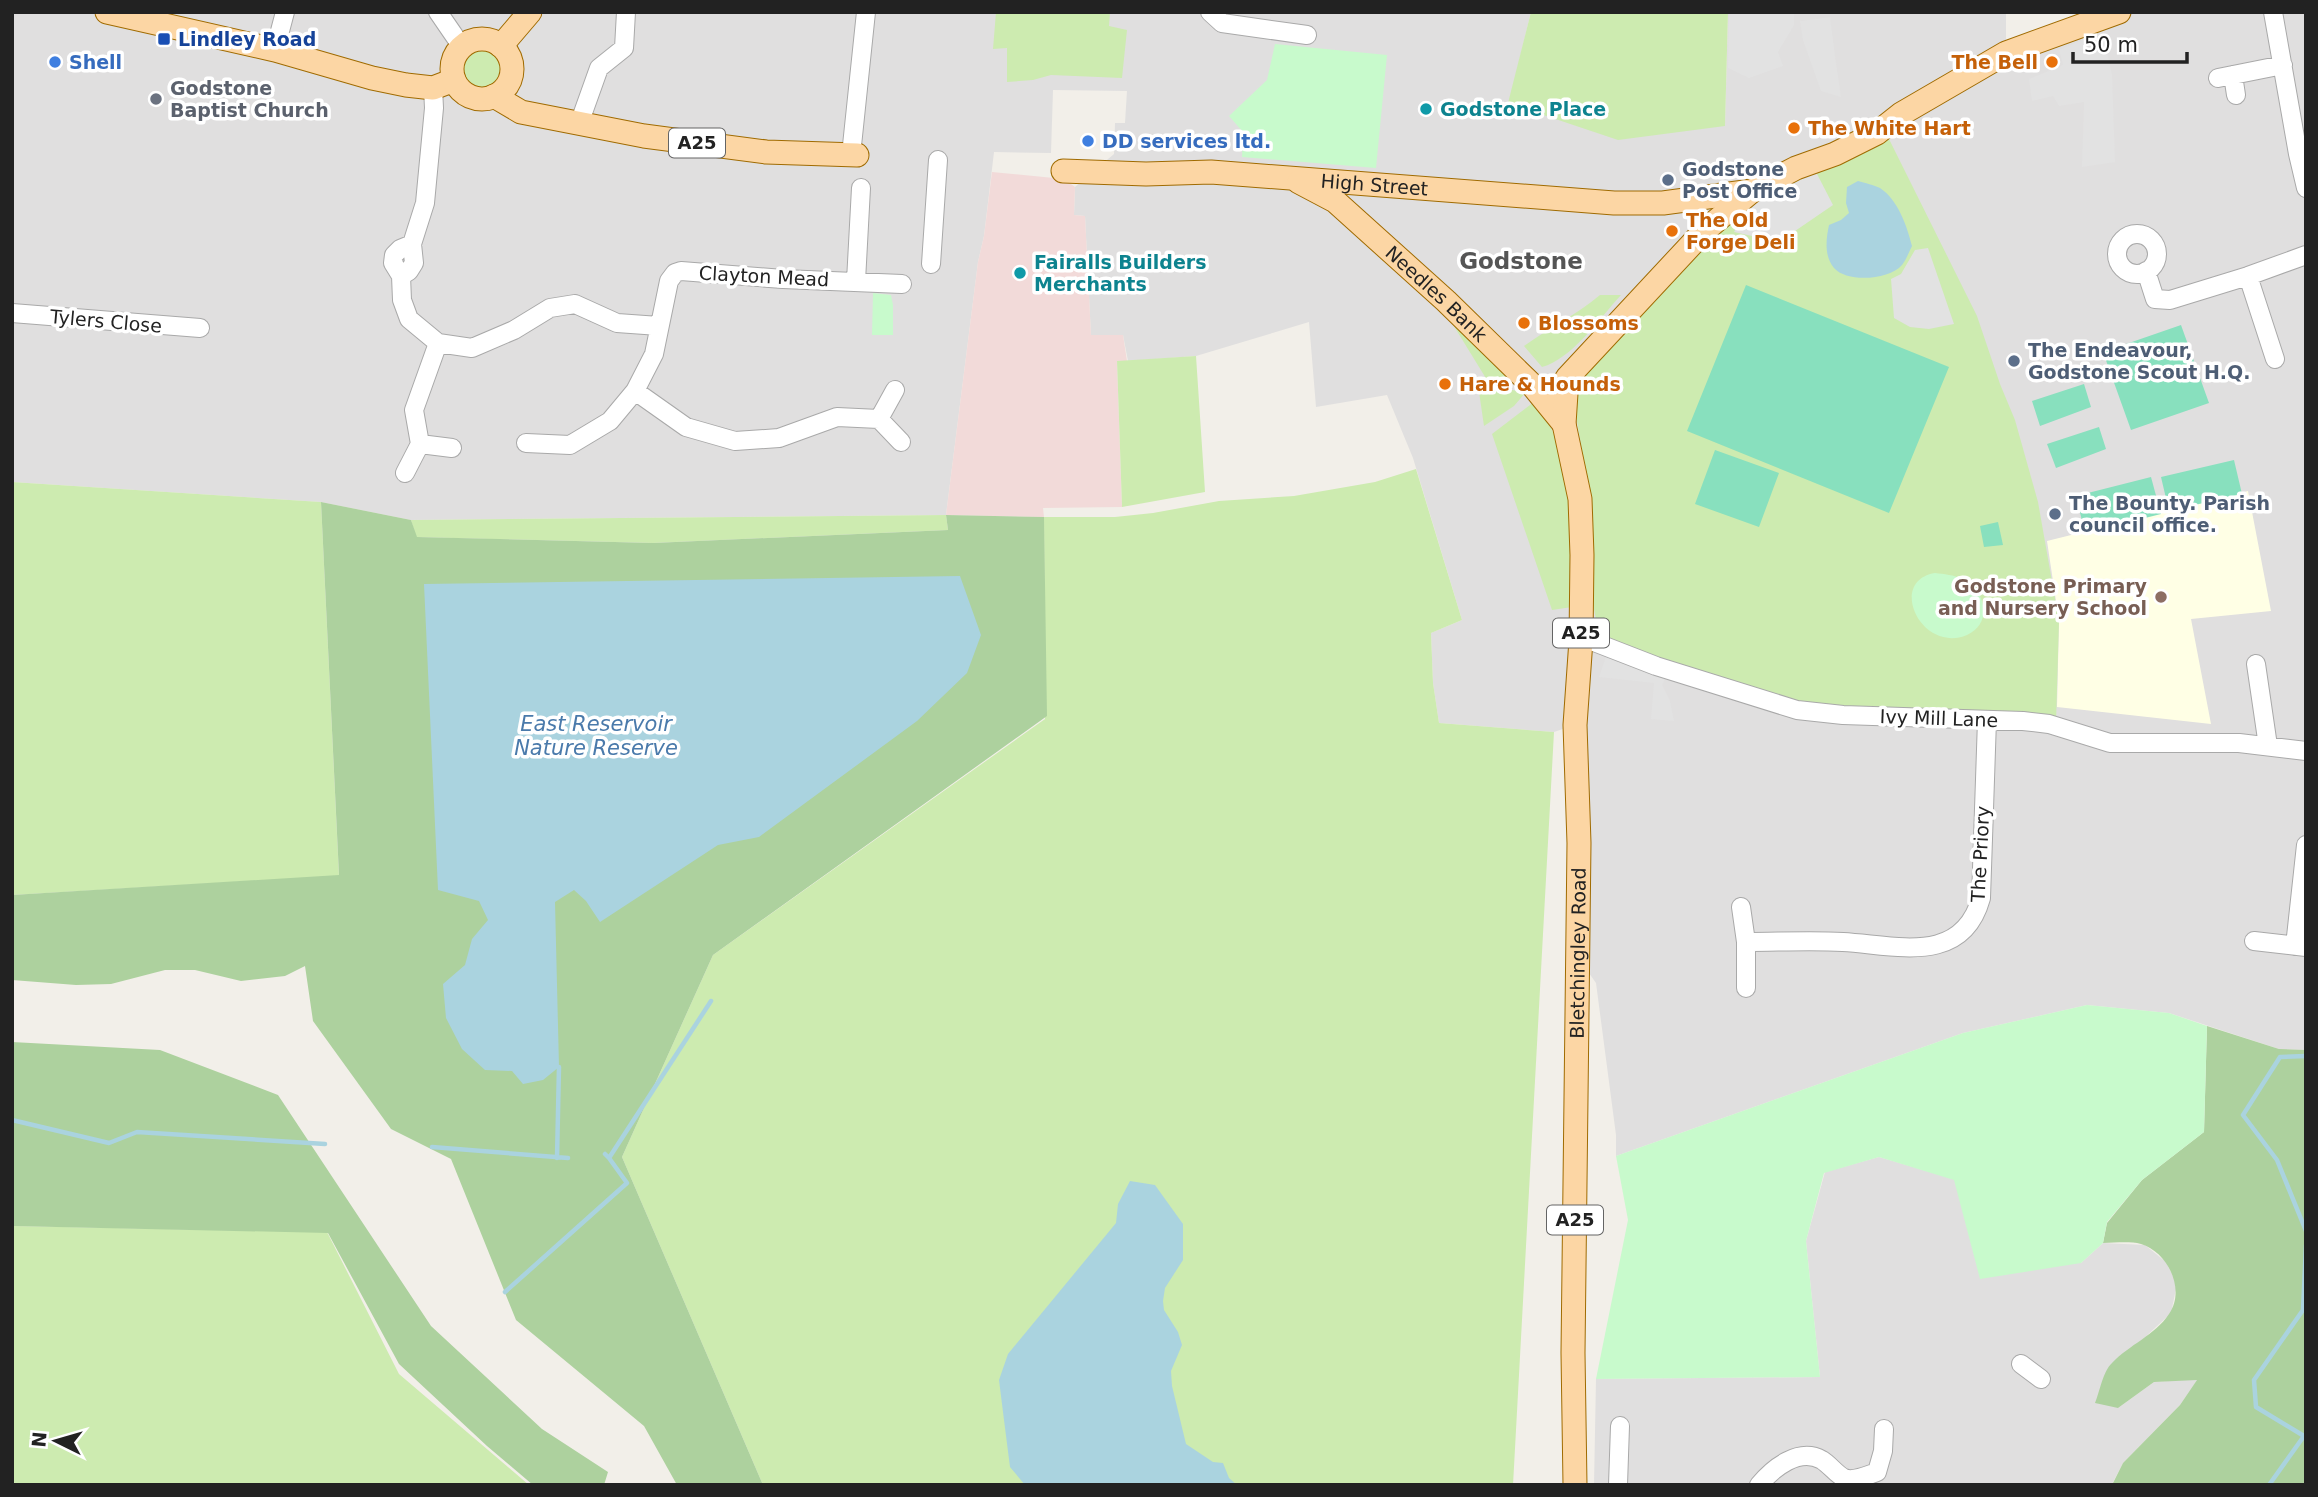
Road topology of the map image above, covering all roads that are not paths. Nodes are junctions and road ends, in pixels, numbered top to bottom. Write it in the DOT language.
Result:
graph roads {
  1 [pos="107,12"];
  2 [pos="285,12"];
  3 [pos="438,12"];
  4 [pos="530,12"];
  5 [pos="626,12"];
  6 [pos="866,12"];
  7 [pos="1210,12"];
  8 [pos="2119,12"];
  9 [pos="2273,12"];
  10 [pos="1307,35"];
  11 [pos="501,46"];
  12 [pos="462,47"];
  13 [pos="275,50"];
  14 [pos="2283,65"];
  15 [pos="510,77"];
  16 [pos="443,84"];
  17 [pos="2236,95"];
  18 [pos="494,96"];
  19 [pos="539,115"];
  20 [pos="579,124"];
  21 [pos="854,155"];
  22 [pos="938,160"];
  23 [pos="1063,171"];
  24 [pos="1294,179"];
  25 [pos="1364,184"];
  26 [pos="861,188"];
  27 [pos="2306,188"];
  28 [pos="1752,191"];
  29 [pos="1686,200"];
  30 [pos="1344,209"];
  31 [pos="1704,231"];
  32 [pos="2306,255"];
  33 [pos="931,264"];
  34 [pos="2146,271"];
  35 [pos="2248,276"];
  36 [pos="856,281"];
  37 [pos="902,284"];
  38 [pos="12,313"];
  39 [pos="659,326"];
  40 [pos="200,328"];
  41 [pos="438,343"];
  42 [pos="2274,359"];
  43 [pos="1518,372"];
  44 [pos="1567,378"];
  45 [pos="895,390"];
  46 [pos="635,391"];
  47 [pos="879,419"];
  48 [pos="1564,424"];
  49 [pos="901,442"];
  50 [pos="527,443"];
  51 [pos="420,444"];
  52 [pos="452,448"];
  53 [pos="405,472"];
  54 [pos="1581,640"];
  55 [pos="2256,664"];
  56 [pos="1987,720"];
  57 [pos="2269,746"];
  58 [pos="2306,751"];
  59 [pos="2306,845"];
  60 [pos="1741,907"];
  61 [pos="2254,941"];
  62 [pos="1746,942"];
  63 [pos="2300,947"];
  64 [pos="1745,988"];
  65 [pos="2021,1364"];
  66 [pos="2041,1379"];
  67 [pos="1620,1426"];
  68 [pos="1884,1429"];
  69 [pos="1575,1485"];
  70 [pos="1618,1485"];
  71 [pos="1759,1485"];
  1 -- 13 [label="main road"];
  2 -- 13 [label="street"];
  3 -- 12 [label="street"];
  4 -- 11 [label="main road"];
  5 -- 20 [label="street"];
  6 -- 21 [label="street"];
  7 -- 10 [label="street"];
  8 -- 28 [label="main road"];
  9 -- 14 [label="street"];
  11 -- 12 [label="main road"];
  11 -- 15 [label="main road"];
  12 -- 16 [label="main road"];
  13 -- 16 [label="main road"];
  14 -- 17 [label="street"];
  14 -- 27 [label="street"];
  15 -- 18 [label="main road"];
  15 -- 19 [label="main road"];
  16 -- 18 [label="main road"];
  16 -- 41 [label="street"];
  18 -- 19 [label="main road, A25"];
  19 -- 20 [label="main road, A25"];
  20 -- 21 [label="main road, A25"];
  22 -- 33 [label="street"];
  23 -- 24 [label="main road, High Street"];
  24 -- 25 [label="main road, High Street"];
  24 -- 30 [label="main road, Needles Bank"];
  25 -- 29 [label="main road, High Street"];
  25 -- 30 [label="main road"];
  26 -- 36 [label="street, Clayton Mead"];
  28 -- 29 [label="main road, High Street"];
  28 -- 31 [label="main road"];
  29 -- 31 [label="main road"];
  30 -- 43 [label="main road, Needles Bank"];
  31 -- 44 [label="main road"];
  32 -- 35 [label="street"];
  34 -- 35 [label="street"];
  35 -- 42 [label="street"];
  36 -- 37 [label="street, Clayton Mead"];
  36 -- 39 [label="street, Clayton Mead"];
  38 -- 40 [label="street, Tylers Close"];
  39 -- 41 [label="street"];
  39 -- 46 [label="street, Clayton Mead"];
  41 -- 51 [label="street"];
  43 -- 44 [label="main road"];
  43 -- 48 [label="main road, Needles Bank"];
  44 -- 48 [label="main road, A25"];
  45 -- 47 [label="street"];
  46 -- 47 [label="street"];
  46 -- 50 [label="street, Clayton Mead"];
  47 -- 49 [label="street"];
  48 -- 54 [label="main road, Bletchingley Road / A25"];
  51 -- 52 [label="street"];
  51 -- 53 [label="street"];
  54 -- 56 [label="street, Ivy Mill Lane"];
  54 -- 69 [label="main road, Bletchingley Road / A25"];
  55 -- 57 [label="street"];
  56 -- 57 [label="street, Ivy Mill Lane"];
  56 -- 62 [label="street, The Priory"];
  57 -- 58 [label="street, Ivy Mill Lane"];
  59 -- 63 [label="street"];
  60 -- 62 [label="street"];
  61 -- 63 [label="street"];
  62 -- 64 [label="street"];
  65 -- 66 [label="street"];
  67 -- 70 [label="street"];
  68 -- 71 [label="street"];
}
